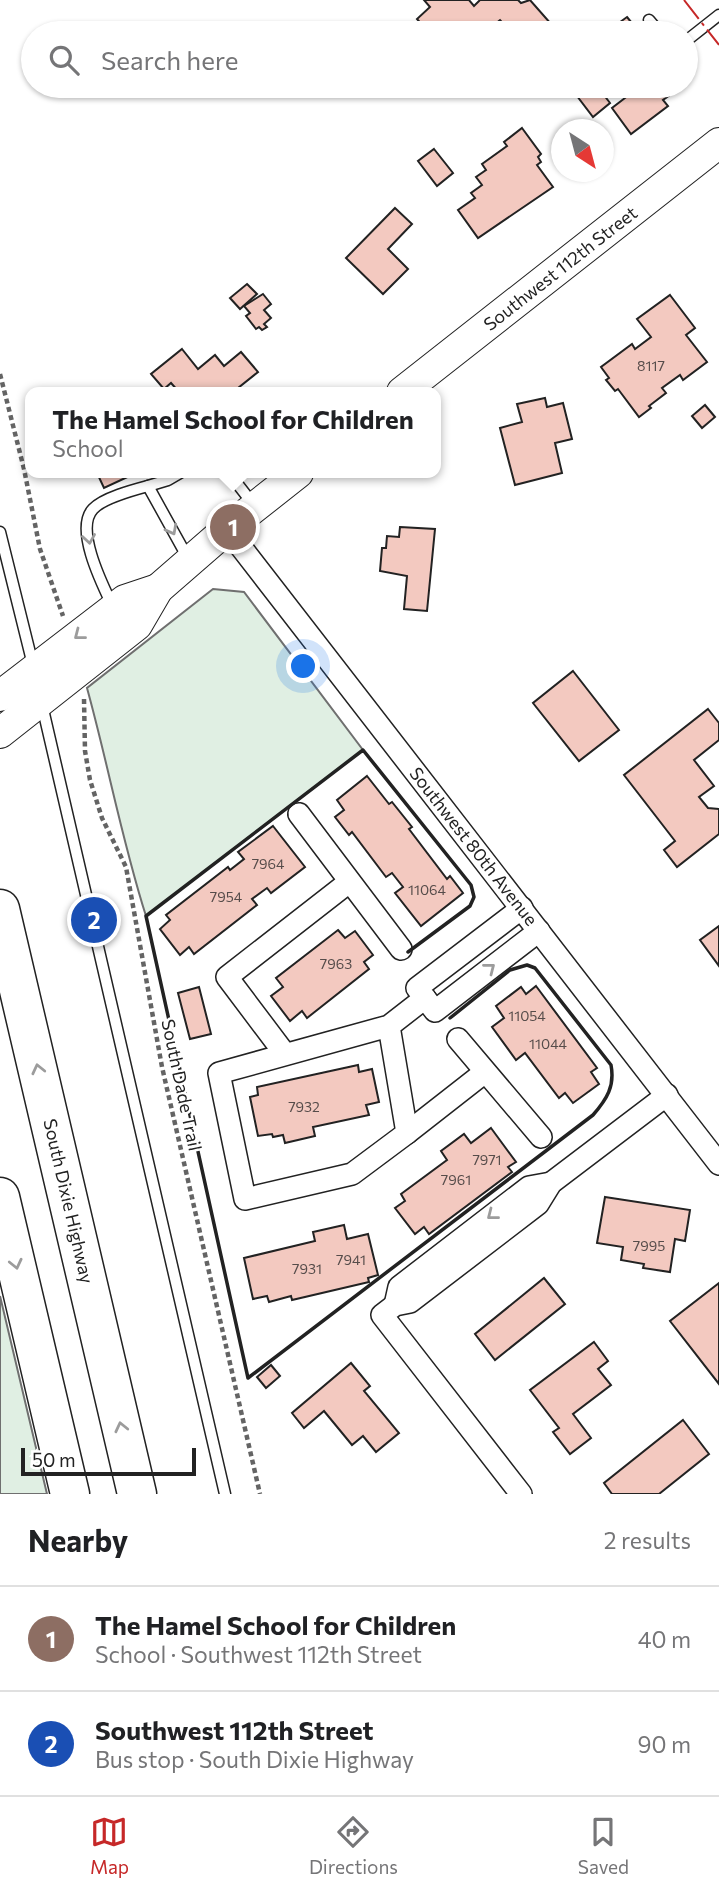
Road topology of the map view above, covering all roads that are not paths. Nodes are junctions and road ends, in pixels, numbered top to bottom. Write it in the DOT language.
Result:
graph roads {
  1 [pos="719,15"];
  2 [pos="698,32"];
  3 [pos="719,143"];
  4 [pos="408,387"];
  5 [pos="171,478"];
  6 [pos="233,478"];
  7 [pos="291,478"];
  8 [pos="148,486"];
  9 [pos="255,506"];
  10 [pos="227,528"];
  11 [pos="0,532"];
  12 [pos="189,561"];
  13 [pos="158,589"];
  14 [pos="114,608"];
  15 [pos="38,685"];
  16 [pos="0,696"];
  17 [pos="0,733"];
  18 [pos="299,814"];
  19 [pos="349,882"];
  20 [pos="522,908"];
  21 [pos="0,909"];
  22 [pos="539,931"];
  23 [pos="401,949"];
  24 [pos="425,999"];
  25 [pos="389,1026"];
  26 [pos="458,1039"];
  27 [pos="285,1054"];
  28 [pos="485,1072"];
  29 [pos="667,1095"];
  30 [pos="407,1133"];
  31 [pos="541,1137"];
  32 [pos="719,1164"];
  33 [pos="0,1197"];
  34 [pos="70,1494"];
  35 [pos="137,1494"];
  36 [pos="225,1494"];
  37 [pos="521,1494"];
  1 -- 2 [label="lane"];
  3 -- 4 [label="main road, Southwest 112th Street"];
  5 -- 8 [label="lane"];
  6 -- 9 [label="lane"];
  7 -- 9 [label="main road"];
  8 -- 12 [label="lane, one-way"];
  8 -- 14 [label="lane, one-way"];
  9 -- 10 [label="main road"];
  10 -- 12 [label="main road"];
  10 -- 20 [label="street, Southwest 80th Avenue"];
  11 -- 15 [label="lane"];
  12 -- 13 [label="main road"];
  13 -- 14 [label="main road"];
  13 -- 15 [label="main road"];
  14 -- 15 [label="main road, one-way"];
  15 -- 16 [label="main road"];
  15 -- 17 [label="main road"];
  15 -- 36 [label="lane"];
  18 -- 19 [label="street"];
  19 -- 23 [label="street"];
  19 -- 27 [label="street"];
  20 -- 22 [label="street, Southwest 80th Avenue"];
  20 -- 24 [label="street"];
  35 -- 21 [label="highway, South Dixie Highway, one-way"];
  24 -- 22 [label="street, one-way"];
  22 -- 29 [label="street, Southwest 80th Avenue"];
  24 -- 25 [label="street"];
  25 -- 27 [label="street"];
  25 -- 30 [label="street"];
  26 -- 28 [label="street"];
  27 -- 30 [label="street"];
  28 -- 30 [label="street"];
  28 -- 31 [label="street"];
  29 -- 32 [label="street, Southwest 80th Avenue"];
  29 -- 37 [label="street"];
  33 -- 34 [label="highway, one-way"];
}
